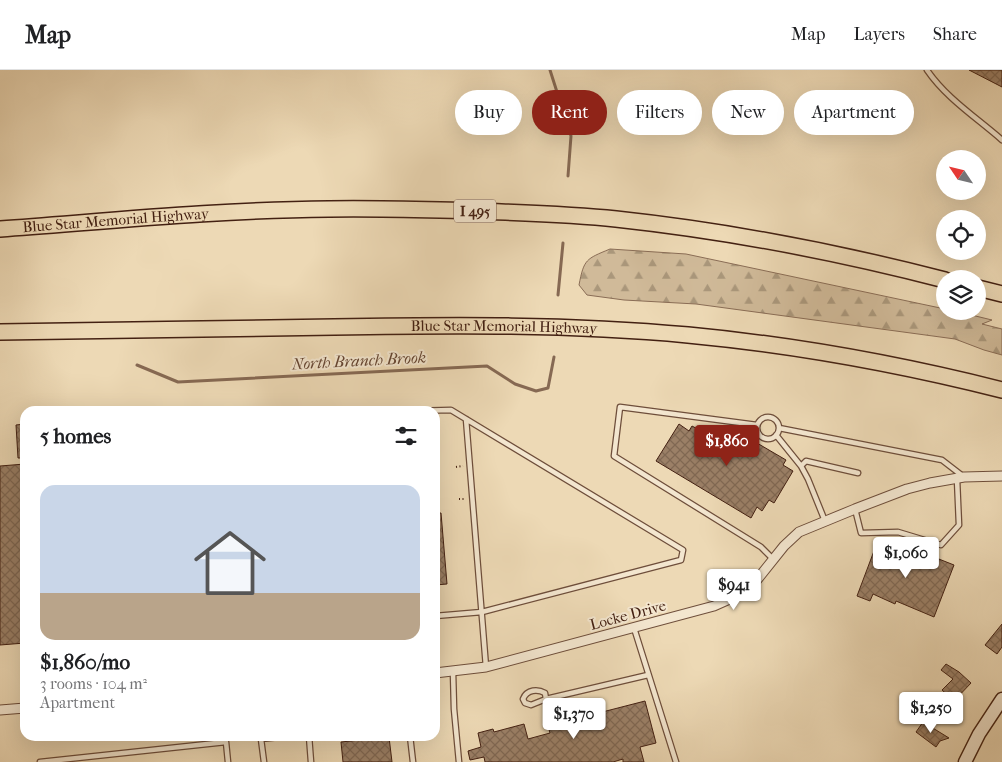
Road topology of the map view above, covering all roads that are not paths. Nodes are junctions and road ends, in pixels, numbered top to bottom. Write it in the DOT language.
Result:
graph roads {
  1 [pos="927,70"];
  2 [pos="1002,140"];
  3 [pos="0,229"];
  4 [pos="936,278"];
  5 [pos="986,290"];
  6 [pos="1002,294"];
  7 [pos="0,332"];
  8 [pos="1002,390"];
  9 [pos="440,410"];
  10 [pos="466,419"];
  11 [pos="757,425"];
  12 [pos="779,428"];
  13 [pos="776,436"];
  14 [pos="801,466"];
  15 [pos="858,473"];
  16 [pos="1002,476"];
  17 [pos="961,478"];
  18 [pos="855,509"];
  19 [pos="825,521"];
  20 [pos="773,559"];
  21 [pos="482,612"];
  22 [pos="440,616"];
  23 [pos="634,628"];
  24 [pos="486,667"];
  25 [pos="453,672"];
  26 [pos="440,673"];
  27 [pos="648,675"];
  28 [pos="546,699"];
  29 [pos="1002,699"];
  30 [pos="20,708"];
  31 [pos="0,710"];
  32 [pos="213,741"];
  33 [pos="261,741"];
  34 [pos="309,741"];
  35 [pos="411,741"];
  36 [pos="213,744"];
  37 [pos="40,762"];
  38 [pos="228,762"];
  39 [pos="264,762"];
  40 [pos="311,762"];
  41 [pos="413,762"];
  42 [pos="459,762"];
  43 [pos="676,762"];
  44 [pos="965,762"];
  1 -- 2 [label="lane"];
  3 -- 4 [label="highway, Blue Star Memorial Highway / I 495"];
  5 -- 6 [label="highway"];
  7 -- 8 [label="highway, Blue Star Memorial Highway"];
  9 -- 10 [label="lane"];
  10 -- 21 [label="lane"];
  10 -- 21 [label="lane"];
  11 -- 12 [label="lane"];
  11 -- 13 [label="lane"];
  11 -- 20 [label="lane"];
  12 -- 13 [label="lane"];
  12 -- 17 [label="lane"];
  13 -- 14 [label="lane"];
  14 -- 15 [label="lane"];
  14 -- 19 [label="lane"];
  16 -- 17 [label="street, Locke Drive"];
  17 -- 18 [label="street, Locke Drive"];
  17 -- 18 [label="lane"];
  18 -- 19 [label="street, Locke Drive"];
  19 -- 20 [label="street, Locke Drive"];
  20 -- 23 [label="street, Locke Drive"];
  21 -- 22 [label="lane"];
  21 -- 24 [label="lane"];
  23 -- 24 [label="street, Locke Drive"];
  23 -- 27 [label="lane"];
  24 -- 25 [label="street, Locke Drive"];
  25 -- 26 [label="street, Locke Drive"];
  25 -- 42 [label="lane"];
  27 -- 28 [label="lane"];
  27 -- 43 [label="lane"];
  28 -- 28 [label="lane"];
  29 -- 44 [label="street"];
  30 -- 31 [label="street"];
  32 -- 36 [label="lane"];
  33 -- 39 [label="lane"];
  34 -- 40 [label="lane"];
  35 -- 41 [label="lane"];
  36 -- 37 [label="lane"];
  36 -- 38 [label="lane"];
}
